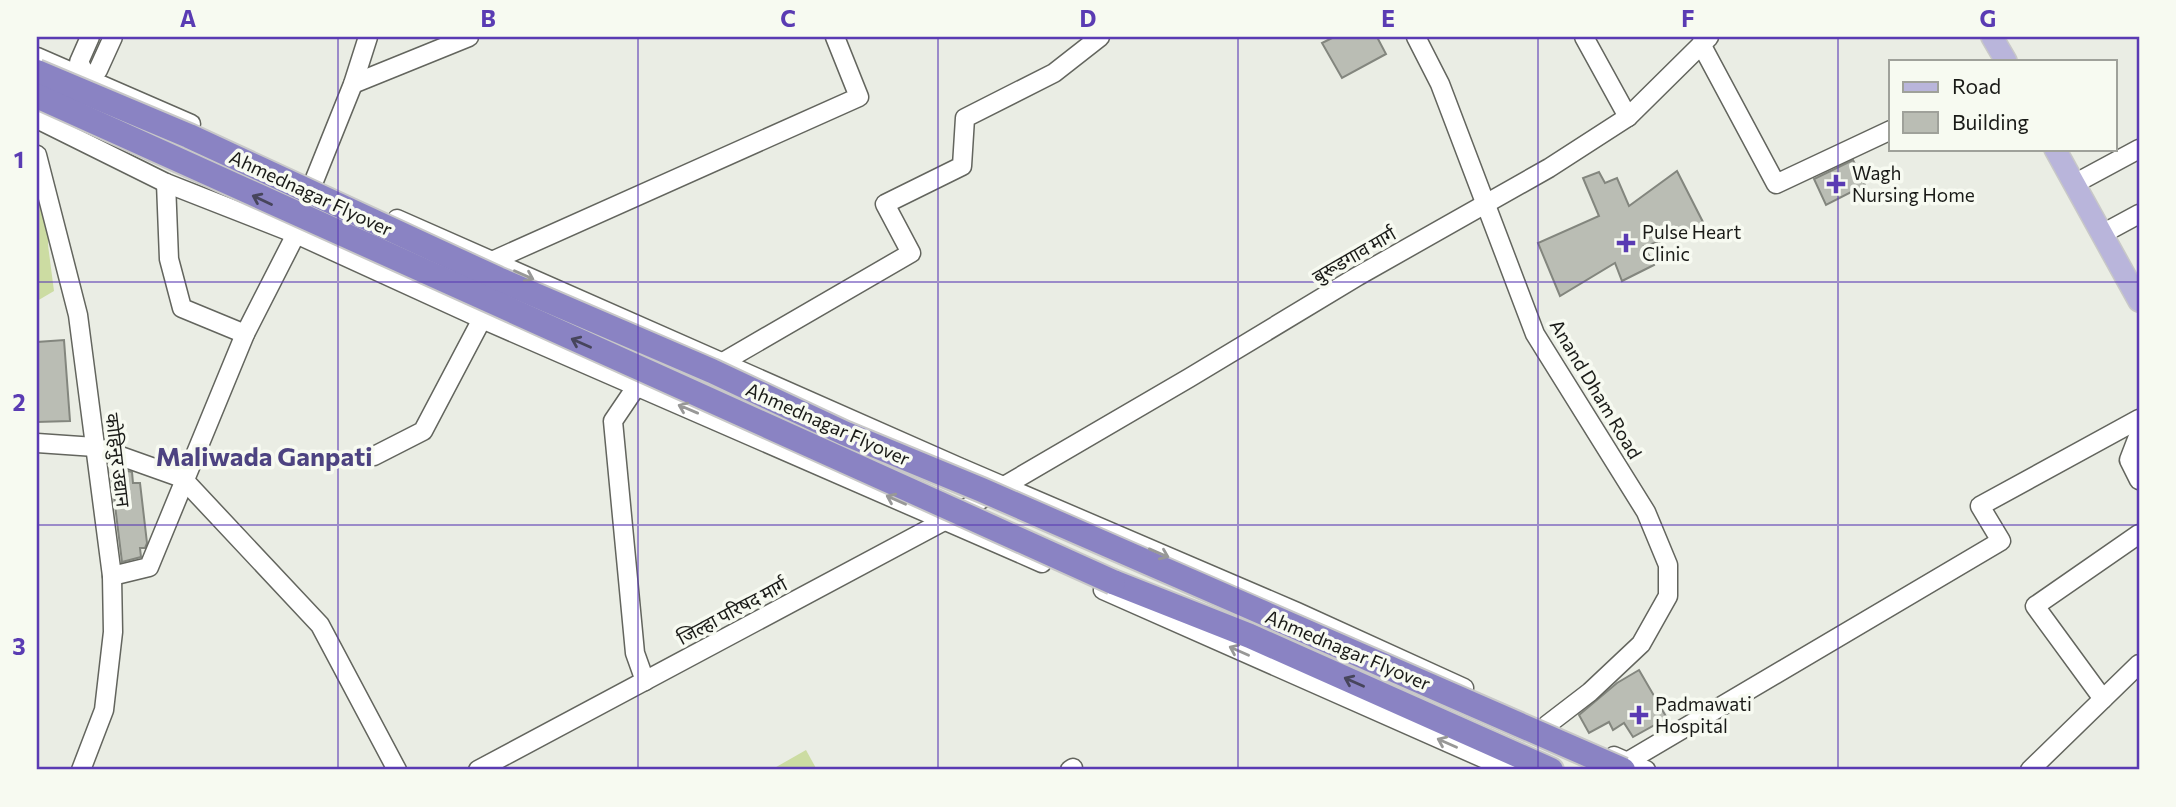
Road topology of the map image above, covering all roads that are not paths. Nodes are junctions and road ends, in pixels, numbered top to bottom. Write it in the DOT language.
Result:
graph roads {
  1 [pos="90,37"];
  2 [pos="113,37"];
  3 [pos="368,37"];
  4 [pos="469,37"];
  5 [pos="835,37"];
  6 [pos="1100,37"];
  7 [pos="1416,37"];
  8 [pos="1584,37"];
  9 [pos="1999,38"];
  10 [pos="1705,40"];
  11 [pos="2006,60"];
  12 [pos="40,63"];
  13 [pos="87,78"];
  14 [pos="353,83"];
  15 [pos="37,87"];
  16 [pos="37,96"];
  17 [pos="1628,117"];
  18 [pos="37,118"];
  19 [pos="1889,131"];
  20 [pos="65,133"];
  21 [pos="2139,149"];
  22 [pos="2055,150"];
  23 [pos="37,155"];
  24 [pos="314,181"];
  25 [pos="166,183"];
  26 [pos="2074,184"];
  27 [pos="1486,203"];
  28 [pos="2139,214"];
  29 [pos="296,234"];
  30 [pos="2102,234"];
  31 [pos="492,261"];
  32 [pos="2136,288"];
  33 [pos="482,319"];
  34 [pos="245,334"];
  35 [pos="723,362"];
  36 [pos="636,387"];
  37 [pos="2139,419"];
  38 [pos="2139,434"];
  39 [pos="37,443"];
  40 [pos="96,447"];
  41 [pos="374,456"];
  42 [pos="185,480"];
  43 [pos="2139,480"];
  44 [pos="1004,486"];
  45 [pos="944,521"];
  46 [pos="2139,534"];
  47 [pos="112,576"];
  48 [pos="2139,664"];
  49 [pos="645,681"];
  50 [pos="2103,699"];
  51 [pos="1547,725"];
  52 [pos="1592,746"];
  53 [pos="1621,767"];
  54 [pos="81,770"];
  55 [pos="397,770"];
  56 [pos="478,770"];
  57 [pos="1510,770"];
  58 [pos="1551,770"];
  59 [pos="1562,770"];
  60 [pos="1646,770"];
  61 [pos="2031,770"];
  1 -- 13 [label="street"];
  2 -- 13 [label="street"];
  3 -- 14 [label="street"];
  4 -- 14 [label="street"];
  5 -- 31 [label="street"];
  6 -- 35 [label="street"];
  7 -- 27 [label="street, Anand Dham Road"];
  8 -- 17 [label="street"];
  9 -- 11 [label="main road"];
  10 -- 17 [label="street, बुरूडगाव मार्ग"];
  10 -- 19 [label="street"];
  12 -- 13 [label="street"];
  12 -- 15 [label="street"];
  12 -- 53 [label="highway, Ahmednagar Flyover, bridge"];
  13 -- 20 [label="street"];
  13 -- 24 [label="street"];
  14 -- 24 [label="street"];
  58 -- 16 [label="highway, Ahmednagar Flyover, one-way, bridge"];
  17 -- 27 [label="street, बुरूडगाव मार्ग"];
  18 -- 20 [label="street"];
  20 -- 25 [label="street"];
  21 -- 26 [label="street"];
  22 -- 26 [label="main road"];
  23 -- 40 [label="street, कोहिनुर उद्यान"];
  24 -- 31 [label="street"];
  25 -- 29 [label="street"];
  25 -- 34 [label="street"];
  26 -- 30 [label="main road"];
  27 -- 44 [label="street, बुरूडगाव मार्ग"];
  27 -- 51 [label="street, Anand Dham Road"];
  28 -- 30 [label="street"];
  29 -- 33 [label="street"];
  29 -- 34 [label="street"];
  30 -- 32 [label="main road"];
  31 -- 35 [label="street, one-way"];
  33 -- 36 [label="street"];
  33 -- 41 [label="street"];
  34 -- 42 [label="street"];
  35 -- 44 [label="street"];
  45 -- 36 [label="street, one-way"];
  36 -- 49 [label="street"];
  37 -- 53 [label="street"];
  38 -- 43 [label="street"];
  39 -- 40 [label="street"];
  40 -- 42 [label="street"];
  40 -- 47 [label="street, कोहिनुर उद्यान"];
  42 -- 47 [label="street"];
  42 -- 55 [label="street"];
  44 -- 45 [label="street, जिल्हा परिषद मार्ग"];
  44 -- 51 [label="street, one-way"];
  45 -- 49 [label="street, जिल्हा परिषद मार्ग"];
  57 -- 45 [label="street, one-way"];
  46 -- 50 [label="street"];
  47 -- 54 [label="street, कोहिनुर उद्यान"];
  48 -- 50 [label="street"];
  49 -- 56 [label="street, जिल्हा परिषद मार्ग"];
  50 -- 61 [label="street"];
  51 -- 52 [label="street"];
  52 -- 53 [label="street"];
  52 -- 59 [label="highway"];
  53 -- 60 [label="street"];
}
